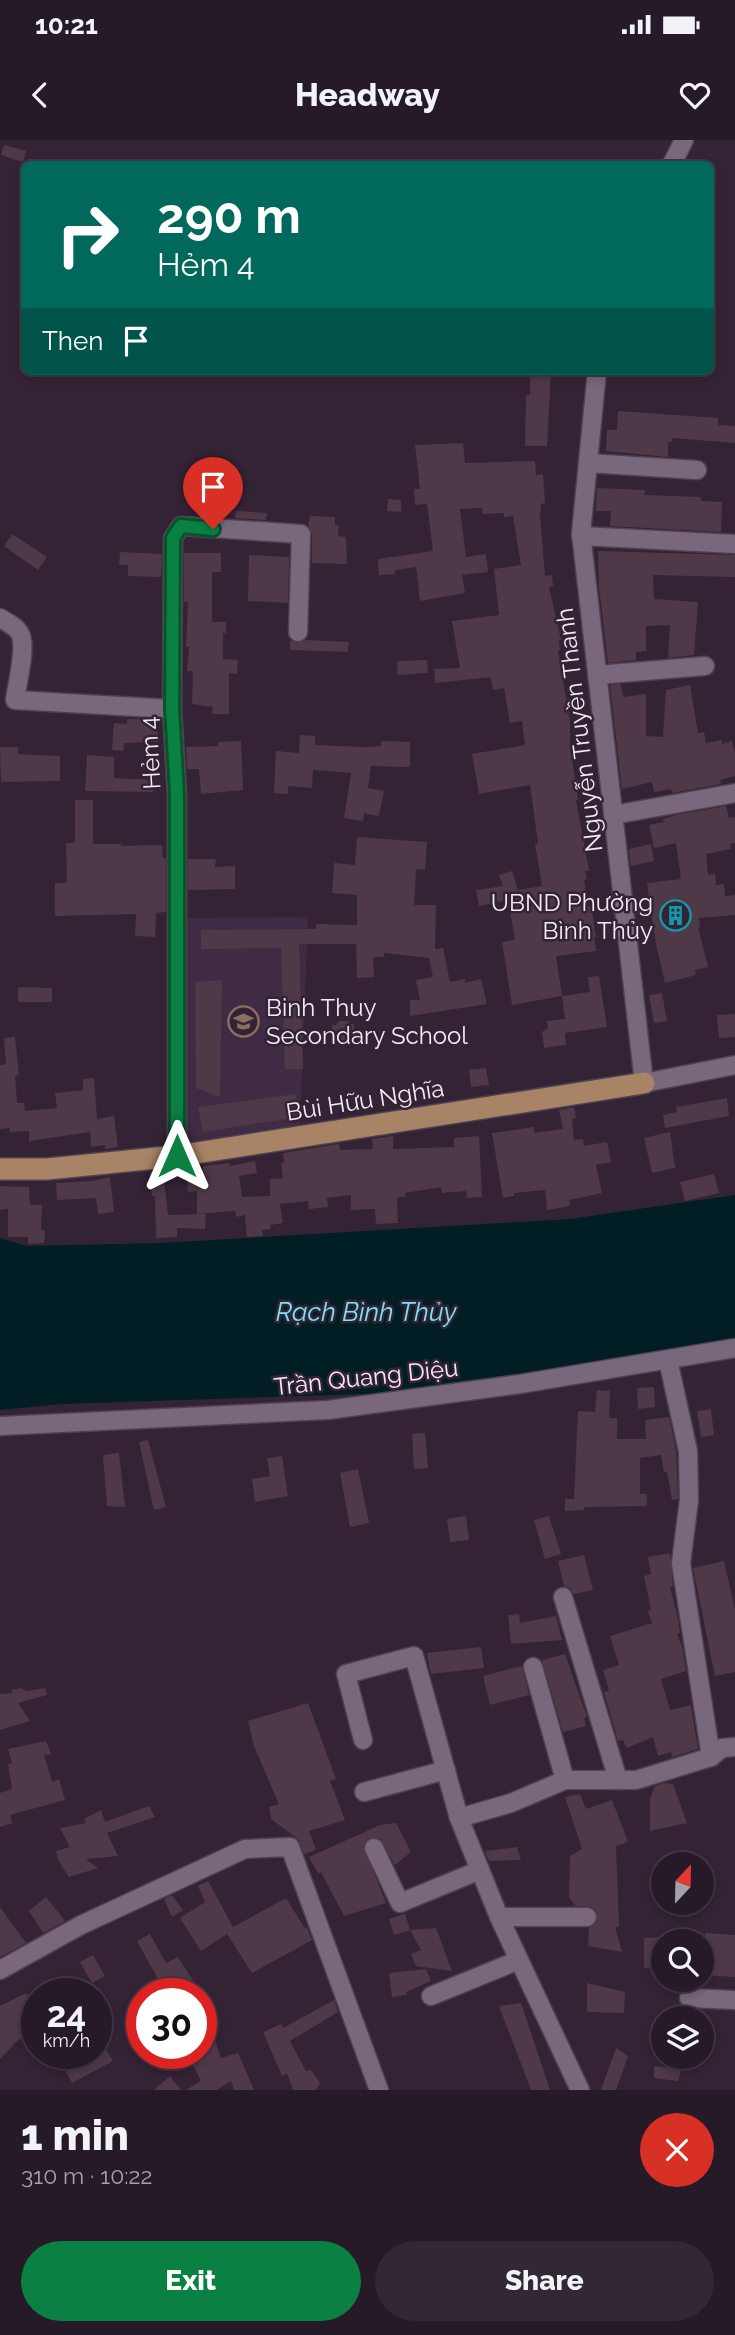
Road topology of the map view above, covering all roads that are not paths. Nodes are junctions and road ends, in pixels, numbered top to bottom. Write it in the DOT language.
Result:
graph roads {
  1 [pos="684,140"];
  2 [pos="674,161"];
  3 [pos="597,375"];
  4 [pos="588,463"];
  5 [pos="697,470"];
  6 [pos="581,536"];
  7 [pos="735,544"];
  8 [pos="0,618"];
  9 [pos="298,632"];
  10 [pos="705,666"];
  11 [pos="597,675"];
  12 [pos="8,699"];
  13 [pos="172,709"];
  14 [pos="735,793"];
  15 [pos="613,815"];
  16 [pos="735,1065"];
  17 [pos="644,1083"];
  18 [pos="177,1156"];
  19 [pos="0,1169"];
  20 [pos="735,1348"];
  21 [pos="668,1360"];
  22 [pos="0,1426"];
  23 [pos="563,1597"];
  24 [pos="533,1667"];
  25 [pos="363,1740"];
  26 [pos="735,1747"];
  27 [pos="711,1757"];
  28 [pos="446,1770"];
  29 [pos="565,1780"];
  30 [pos="618,1780"];
  31 [pos="364,1792"];
  32 [pos="459,1818"];
  33 [pos="374,1848"];
  34 [pos="480,1870"];
  35 [pos="499,1917"];
  36 [pos="587,1917"];
  37 [pos="519,1960"];
  38 [pos="0,1970"];
  39 [pos="431,1996"];
  40 [pos="690,1998"];
  41 [pos="735,2000"];
  42 [pos="379,2090"];
  43 [pos="580,2090"];
  1 -- 2 [label="street"];
  3 -- 4 [label="street, Nguyễn Truyền Thanh"];
  4 -- 5 [label="street"];
  4 -- 6 [label="street, Nguyễn Truyền Thanh"];
  6 -- 7 [label="street"];
  6 -- 11 [label="street, Nguyễn Truyền Thanh"];
  8 -- 12 [label="street"];
  9 -- 13 [label="street, Hẻm 4"];
  10 -- 11 [label="street"];
  11 -- 15 [label="street, Nguyễn Truyền Thanh"];
  12 -- 13 [label="street"];
  13 -- 18 [label="street, Hẻm 4"];
  14 -- 15 [label="street"];
  15 -- 17 [label="street, Nguyễn Truyền Thanh"];
  16 -- 17 [label="street, Bùi Hữu Nghĩa"];
  17 -- 18 [label="main road, Bùi Hữu Nghĩa"];
  18 -- 19 [label="main road, Bùi Hữu Nghĩa"];
  20 -- 21 [label="street, Trần Quang Diệu"];
  21 -- 22 [label="street, Trần Quang Diệu"];
  21 -- 27 [label="street"];
  23 -- 30 [label="street"];
  24 -- 29 [label="street"];
  25 -- 28 [label="street"];
  26 -- 27 [label="street"];
  27 -- 30 [label="street"];
  28 -- 31 [label="street"];
  28 -- 32 [label="street"];
  29 -- 30 [label="street"];
  29 -- 32 [label="street"];
  32 -- 34 [label="street"];
  33 -- 34 [label="street"];
  34 -- 35 [label="street"];
  35 -- 36 [label="street"];
  35 -- 37 [label="street"];
  37 -- 39 [label="street"];
  37 -- 43 [label="street"];
  38 -- 42 [label="street"];
  40 -- 41 [label="street"];
}
